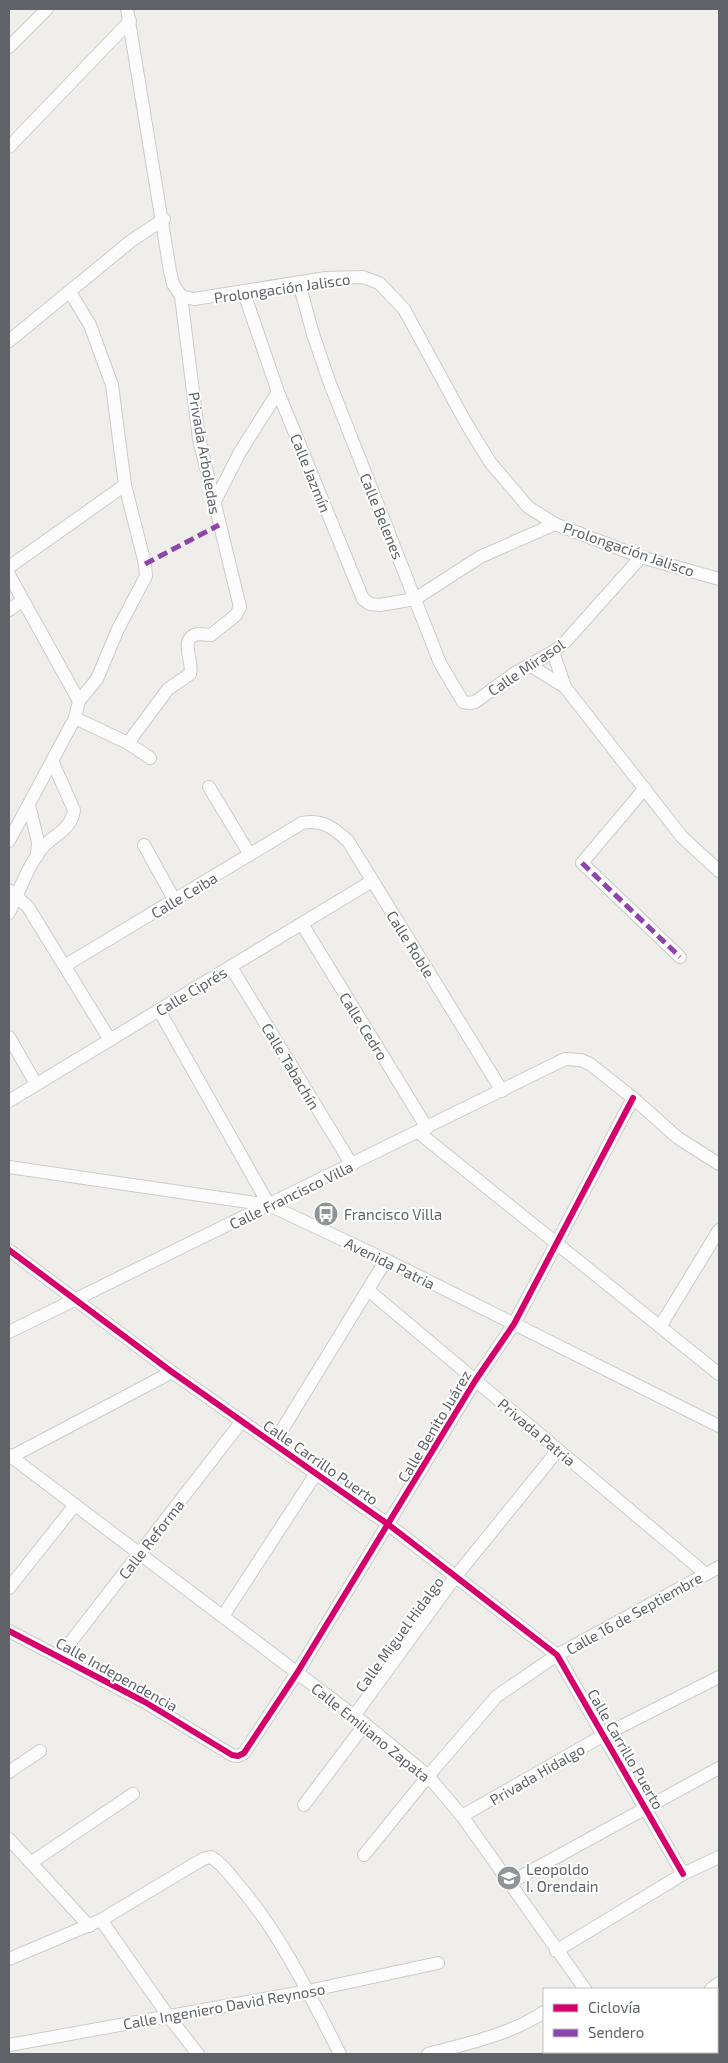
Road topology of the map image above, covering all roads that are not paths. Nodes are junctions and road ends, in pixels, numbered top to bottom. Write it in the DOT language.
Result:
graph roads {
  1 [pos="47,9"];
  2 [pos="128,15"];
  3 [pos="9,47"];
  4 [pos="9,147"];
  5 [pos="164,219"];
  6 [pos="299,283"];
  7 [pos="70,292"];
  8 [pos="244,293"];
  9 [pos="181,296"];
  10 [pos="9,341"];
  11 [pos="278,392"];
  12 [pos="125,485"];
  13 [pos="214,505"];
  14 [pos="555,524"];
  15 [pos="642,557"];
  16 [pos="9,568"];
  17 [pos="9,575"];
  18 [pos="719,579"];
  19 [pos="416,599"];
  20 [pos="22,601"];
  21 [pos="9,610"];
  22 [pos="553,652"];
  23 [pos="531,666"];
  24 [pos="564,687"];
  25 [pos="79,701"];
  26 [pos="466,703"];
  27 [pos="75,718"];
  28 [pos="128,743"];
  29 [pos="150,758"];
  30 [pos="53,763"];
  31 [pos="209,787"];
  32 [pos="645,788"];
  33 [pos="29,805"];
  34 [pos="302,824"];
  35 [pos="9,840"];
  36 [pos="144,845"];
  37 [pos="250,855"];
  38 [pos="36,856"];
  39 [pos="719,871"];
  40 [pos="372,881"];
  41 [pos="11,894"];
  42 [pos="175,901"];
  43 [pos="9,912"];
  44 [pos="302,924"];
  45 [pos="680,957"];
  46 [pos="66,965"];
  47 [pos="231,967"];
  48 [pos="159,1010"];
  49 [pos="9,1037"];
  50 [pos="110,1040"];
  51 [pos="36,1084"];
  52 [pos="502,1091"];
  53 [pos="633,1098"];
  54 [pos="9,1101"];
  55 [pos="423,1130"];
  56 [pos="719,1164"];
  57 [pos="352,1165"];
  58 [pos="9,1167"];
  59 [pos="269,1205"];
  60 [pos="719,1230"];
  61 [pos="558,1244"];
  62 [pos="9,1250"];
  63 [pos="386,1260"];
  64 [pos="368,1290"];
  65 [pos="75,1299"];
  66 [pos="514,1324"];
  67 [pos="661,1325"];
  68 [pos="9,1332"];
  69 [pos="172,1372"];
  70 [pos="719,1374"];
  71 [pos="475,1381"];
  72 [pos="242,1421"];
  73 [pos="719,1426"];
  74 [pos="274,1443"];
  75 [pos="558,1450"];
  76 [pos="9,1457"];
  77 [pos="315,1475"];
  78 [pos="75,1504"];
  79 [pos="388,1525"];
  80 [pos="141,1553"];
  81 [pos="719,1567"];
  82 [pos="706,1574"];
  83 [pos="456,1576"];
  84 [pos="9,1588"];
  85 [pos="223,1616"];
  86 [pos="9,1631"];
  87 [pos="557,1656"];
  88 [pos="59,1657"];
  89 [pos="298,1673"];
  90 [pos="719,1677"];
  91 [pos="360,1720"];
  92 [pos="604,1736"];
  93 [pos="40,1751"];
  94 [pos="238,1756"];
  95 [pos="719,1768"];
  96 [pos="9,1772"];
  97 [pos="428,1776"];
  98 [pos="133,1794"];
  99 [pos="304,1805"];
  100 [pos="646,1806"];
  101 [pos="462,1816"];
  102 [pos="9,1840"];
  103 [pos="364,1855"];
  104 [pos="719,1857"];
  105 [pos="32,1862"];
  106 [pos="684,1874"];
  107 [pos="509,1883"];
  108 [pos="95,1923"];
  109 [pos="556,1951"];
  110 [pos="9,1959"];
  111 [pos="438,1963"];
  112 [pos="582,1988"];
  113 [pos="308,1991"];
  114 [pos="543,2013"];
  115 [pos="169,2016"];
  116 [pos="9,2045"];
  117 [pos="198,2054"];
  118 [pos="340,2054"];
  119 [pos="428,2054"];
  1 -- 3 [label="street"];
  2 -- 4 [label="street"];
  2 -- 5 [label="street"];
  5 -- 7 [label="street"];
  5 -- 9 [label="street"];
  6 -- 8 [label="street, Prolongación Jalisco"];
  6 -- 14 [label="street, Prolongación Jalisco"];
  6 -- 19 [label="street, Calle Belenes"];
  7 -- 10 [label="street"];
  7 -- 12 [label="street"];
  8 -- 9 [label="street, Prolongación Jalisco"];
  8 -- 11 [label="street, Calle Jazmín"];
  9 -- 13 [label="street, Privada Arboledas"];
  11 -- 13 [label="street"];
  11 -- 19 [label="street, Calle Jazmín"];
  12 -- 16 [label="street"];
  12 -- 25 [label="street"];
  13 -- 28 [label="street, Privada Arboledas"];
  14 -- 15 [label="street, Prolongación Jalisco"];
  14 -- 19 [label="street"];
  15 -- 18 [label="street, Prolongación Jalisco"];
  15 -- 22 [label="street, Calle Mirasol"];
  17 -- 20 [label="street"];
  19 -- 26 [label="street, Calle Belenes"];
  20 -- 21 [label="street"];
  20 -- 25 [label="street"];
  22 -- 23 [label="street, Calle Mirasol"];
  22 -- 24 [label="street"];
  23 -- 24 [label="street"];
  23 -- 26 [label="street, Calle Mirasol"];
  24 -- 32 [label="street"];
  25 -- 27 [label="street"];
  27 -- 28 [label="street"];
  27 -- 30 [label="street"];
  28 -- 29 [label="street"];
  30 -- 33 [label="street"];
  30 -- 38 [label="street"];
  31 -- 37 [label="street"];
  32 -- 39 [label="street"];
  32 -- 45 [label="street"];
  33 -- 35 [label="street"];
  33 -- 38 [label="street"];
  34 -- 37 [label="street, Calle Ceiba"];
  34 -- 40 [label="street, Calle Roble"];
  36 -- 42 [label="street"];
  37 -- 42 [label="street, Calle Ceiba"];
  38 -- 41 [label="street"];
  40 -- 44 [label="street, Calle Ciprés"];
  40 -- 52 [label="street, Calle Roble"];
  41 -- 43 [label="street"];
  41 -- 46 [label="street"];
  42 -- 46 [label="street, Calle Ceiba"];
  44 -- 47 [label="street, Calle Ciprés"];
  44 -- 55 [label="street, Calle Cedro"];
  46 -- 50 [label="street"];
  47 -- 48 [label="street, Calle Ciprés"];
  47 -- 57 [label="street, Calle Tabachín"];
  48 -- 50 [label="street, Calle Ciprés"];
  48 -- 59 [label="street"];
  49 -- 51 [label="street"];
  50 -- 51 [label="street, Calle Ciprés"];
  51 -- 54 [label="street, Calle Ciprés"];
  52 -- 53 [label="street, Calle Francisco Villa"];
  52 -- 55 [label="street, Calle Francisco Villa"];
  53 -- 56 [label="street"];
  53 -- 61 [label="street, Calle Benito Juárez"];
  55 -- 57 [label="street, Calle Francisco Villa"];
  55 -- 61 [label="street"];
  57 -- 59 [label="street, Calle Francisco Villa"];
  58 -- 59 [label="street, Avenida Patria"];
  59 -- 63 [label="street, Avenida Patria"];
  59 -- 65 [label="street, Calle Francisco Villa"];
  60 -- 67 [label="street"];
  61 -- 66 [label="street, Calle Benito Juárez"];
  61 -- 67 [label="street"];
  62 -- 65 [label="street, Calle Carrillo Puerto"];
  63 -- 64 [label="street"];
  63 -- 66 [label="street, Avenida Patria"];
  64 -- 71 [label="street, Privada Patria"];
  64 -- 74 [label="street"];
  65 -- 68 [label="street, Calle Francisco Villa"];
  65 -- 69 [label="street, Calle Carrillo Puerto"];
  66 -- 71 [label="street, Calle Benito Juárez"];
  66 -- 73 [label="street, Avenida Patria"];
  67 -- 70 [label="street"];
  69 -- 72 [label="street, Calle Carrillo Puerto"];
  69 -- 76 [label="street"];
  71 -- 75 [label="street, Privada Patria"];
  71 -- 79 [label="street, Calle Benito Juárez"];
  72 -- 74 [label="street, Calle Carrillo Puerto"];
  72 -- 80 [label="street, Calle Reforma"];
  74 -- 77 [label="street, Calle Carrillo Puerto"];
  75 -- 82 [label="street, Privada Patria"];
  75 -- 83 [label="street, Calle Miguel Hidalgo"];
  76 -- 78 [label="street, Calle Emiliano Zapata"];
  77 -- 79 [label="street, Calle Carrillo Puerto"];
  77 -- 85 [label="street"];
  78 -- 80 [label="street, Calle Emiliano Zapata"];
  78 -- 84 [label="street"];
  79 -- 83 [label="street, Calle Carrillo Puerto"];
  79 -- 89 [label="street, Calle Benito Juárez"];
  80 -- 85 [label="street, Calle Emiliano Zapata"];
  80 -- 88 [label="street, Calle Reforma"];
  81 -- 82 [label="street, Calle 16 de Septiembre"];
  82 -- 87 [label="street, Calle 16 de Septiembre"];
  83 -- 87 [label="street, Calle Carrillo Puerto"];
  83 -- 91 [label="street, Calle Miguel Hidalgo"];
  85 -- 89 [label="street, Calle Emiliano Zapata"];
  86 -- 88 [label="street, Calle Independencia"];
  87 -- 92 [label="street, Calle Carrillo Puerto"];
  87 -- 97 [label="street, Calle 16 de Septiembre"];
  88 -- 94 [label="street, Calle Independencia"];
  89 -- 91 [label="street, Calle Emiliano Zapata"];
  89 -- 94 [label="street, Calle Benito Juárez"];
  90 -- 92 [label="street, Privada Hidalgo"];
  91 -- 97 [label="street, Calle Emiliano Zapata"];
  91 -- 99 [label="street, Calle Miguel Hidalgo"];
  92 -- 100 [label="street, Calle Carrillo Puerto"];
  92 -- 101 [label="street, Privada Hidalgo"];
  93 -- 96 [label="street"];
  95 -- 100 [label="street"];
  97 -- 101 [label="street, Calle Emiliano Zapata"];
  97 -- 103 [label="street, Calle 16 de Septiembre"];
  98 -- 105 [label="street"];
  100 -- 106 [label="street, Calle Carrillo Puerto"];
  100 -- 107 [label="street"];
  101 -- 107 [label="street, Calle Emiliano Zapata"];
  102 -- 105 [label="street"];
  104 -- 106 [label="street"];
  105 -- 108 [label="street"];
  106 -- 109 [label="street"];
  107 -- 109 [label="street, Calle Emiliano Zapata"];
  108 -- 110 [label="street"];
  108 -- 113 [label="street"];
  108 -- 115 [label="street"];
  109 -- 112 [label="street, Calle Emiliano Zapata"];
  111 -- 113 [label="street, Calle Ingeniero David Reynoso"];
  113 -- 115 [label="street, Calle Ingeniero David Reynoso"];
  113 -- 118 [label="street"];
  114 -- 119 [label="street"];
  115 -- 116 [label="street, Calle Ingeniero David Reynoso"];
  115 -- 117 [label="street"];
}
